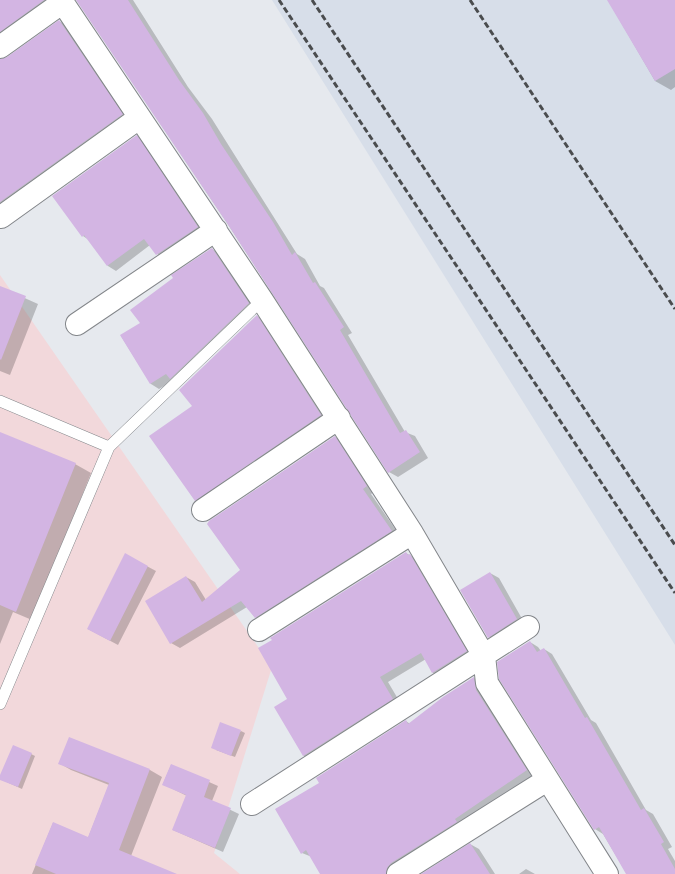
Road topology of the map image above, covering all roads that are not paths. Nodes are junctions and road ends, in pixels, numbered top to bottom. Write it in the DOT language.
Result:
graph roads {
  1 [pos="62,1"];
  2 [pos="0,47"];
  3 [pos="139,118"];
  4 [pos="1,217"];
  5 [pos="216,230"];
  6 [pos="262,300"];
  7 [pos="78,324"];
  8 [pos="0,401"];
  9 [pos="339,418"];
  10 [pos="109,447"];
  11 [pos="203,510"];
  12 [pos="412,533"];
  13 [pos="528,627"];
  14 [pos="259,630"];
  15 [pos="484,656"];
  16 [pos="0,704"];
  17 [pos="546,780"];
  18 [pos="252,804"];
  19 [pos="398,874"];
  20 [pos="607,874"];
  1 -- 2 [label="street"];
  1 -- 3 [label="street"];
  3 -- 4 [label="street"];
  3 -- 5 [label="street"];
  5 -- 6 [label="street"];
  5 -- 7 [label="street"];
  6 -- 9 [label="street"];
  6 -- 10 [label="lane"];
  8 -- 10 [label="lane"];
  9 -- 11 [label="street"];
  9 -- 12 [label="street"];
  10 -- 16 [label="lane"];
  12 -- 14 [label="street"];
  12 -- 15 [label="street"];
  13 -- 15 [label="street"];
  15 -- 17 [label="street"];
  15 -- 18 [label="street"];
  17 -- 19 [label="street"];
  17 -- 20 [label="street"];
}
